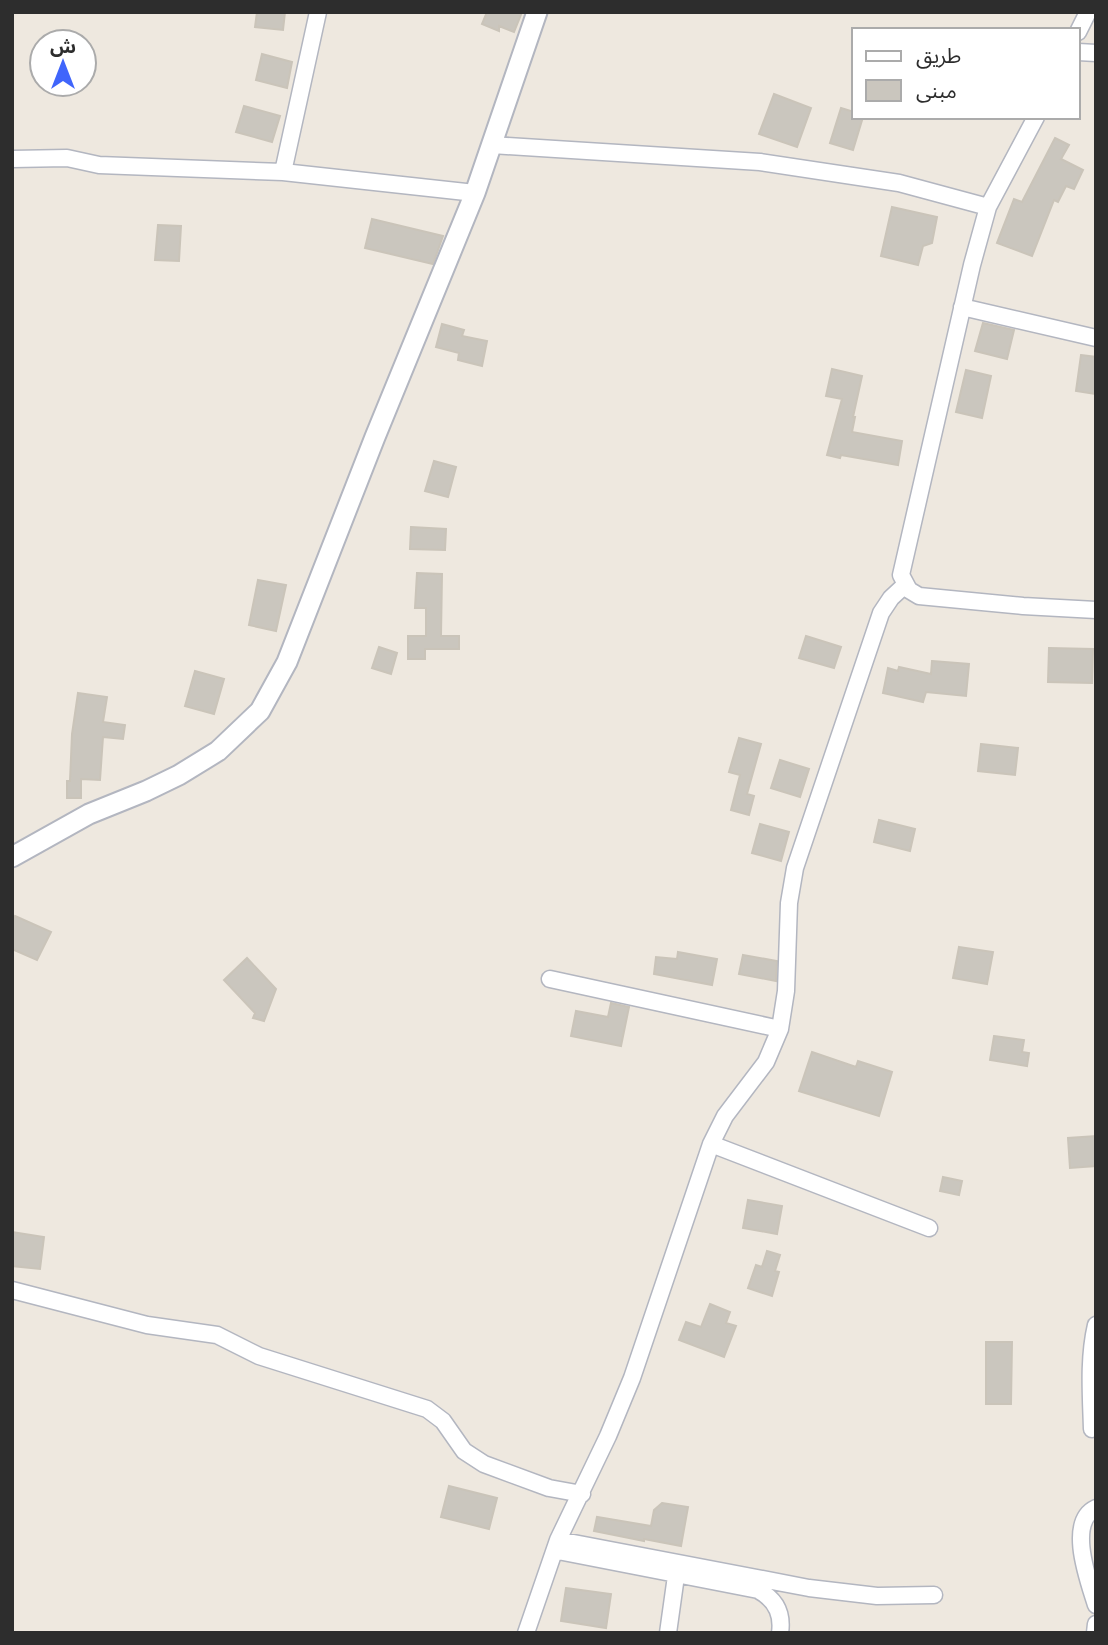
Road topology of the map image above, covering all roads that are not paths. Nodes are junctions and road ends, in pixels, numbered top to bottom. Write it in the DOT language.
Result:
graph roads {
  1 [pos="318,12"];
  2 [pos="537,12"];
  3 [pos="1088,12"];
  4 [pos="1080,28"];
  5 [pos="1034,119"];
  6 [pos="492,145"];
  7 [pos="12,159"];
  8 [pos="283,172"];
  9 [pos="475,193"];
  10 [pos="988,207"];
  11 [pos="962,307"];
  12 [pos="1096,338"];
  13 [pos="905,585"];
  14 [pos="1096,610"];
  15 [pos="12,856"];
  16 [pos="550,979"];
  17 [pos="780,1028"];
  18 [pos="710,1144"];
  19 [pos="929,1228"];
  20 [pos="12,1290"];
  21 [pos="1096,1325"];
  22 [pos="1092,1429"];
  23 [pos="582,1494"];
  24 [pos="1096,1508"];
  25 [pos="556,1545"];
  26 [pos="677,1576"];
  27 [pos="934,1595"];
  28 [pos="1096,1605"];
  29 [pos="1096,1624"];
  30 [pos="526,1633"];
  31 [pos="668,1633"];
  32 [pos="780,1633"];
  33 [pos="1095,1633"];
  1 -- 8 [label="street"];
  2 -- 6 [label="street"];
  3 -- 4 [label="street"];
  5 -- 10 [label="street"];
  6 -- 9 [label="street"];
  6 -- 10 [label="street"];
  7 -- 8 [label="street"];
  8 -- 9 [label="street"];
  9 -- 15 [label="street"];
  10 -- 11 [label="street"];
  11 -- 12 [label="street"];
  11 -- 13 [label="street"];
  13 -- 14 [label="street"];
  13 -- 17 [label="street"];
  16 -- 17 [label="street"];
  17 -- 18 [label="street"];
  18 -- 19 [label="street"];
  18 -- 23 [label="street"];
  20 -- 23 [label="street"];
  21 -- 22 [label="street"];
  23 -- 25 [label="street"];
  24 -- 28 [label="street"];
  25 -- 26 [label="street"];
  25 -- 27 [label="street"];
  25 -- 30 [label="street"];
  26 -- 31 [label="street"];
  26 -- 32 [label="street"];
  29 -- 33 [label="street"];
}
